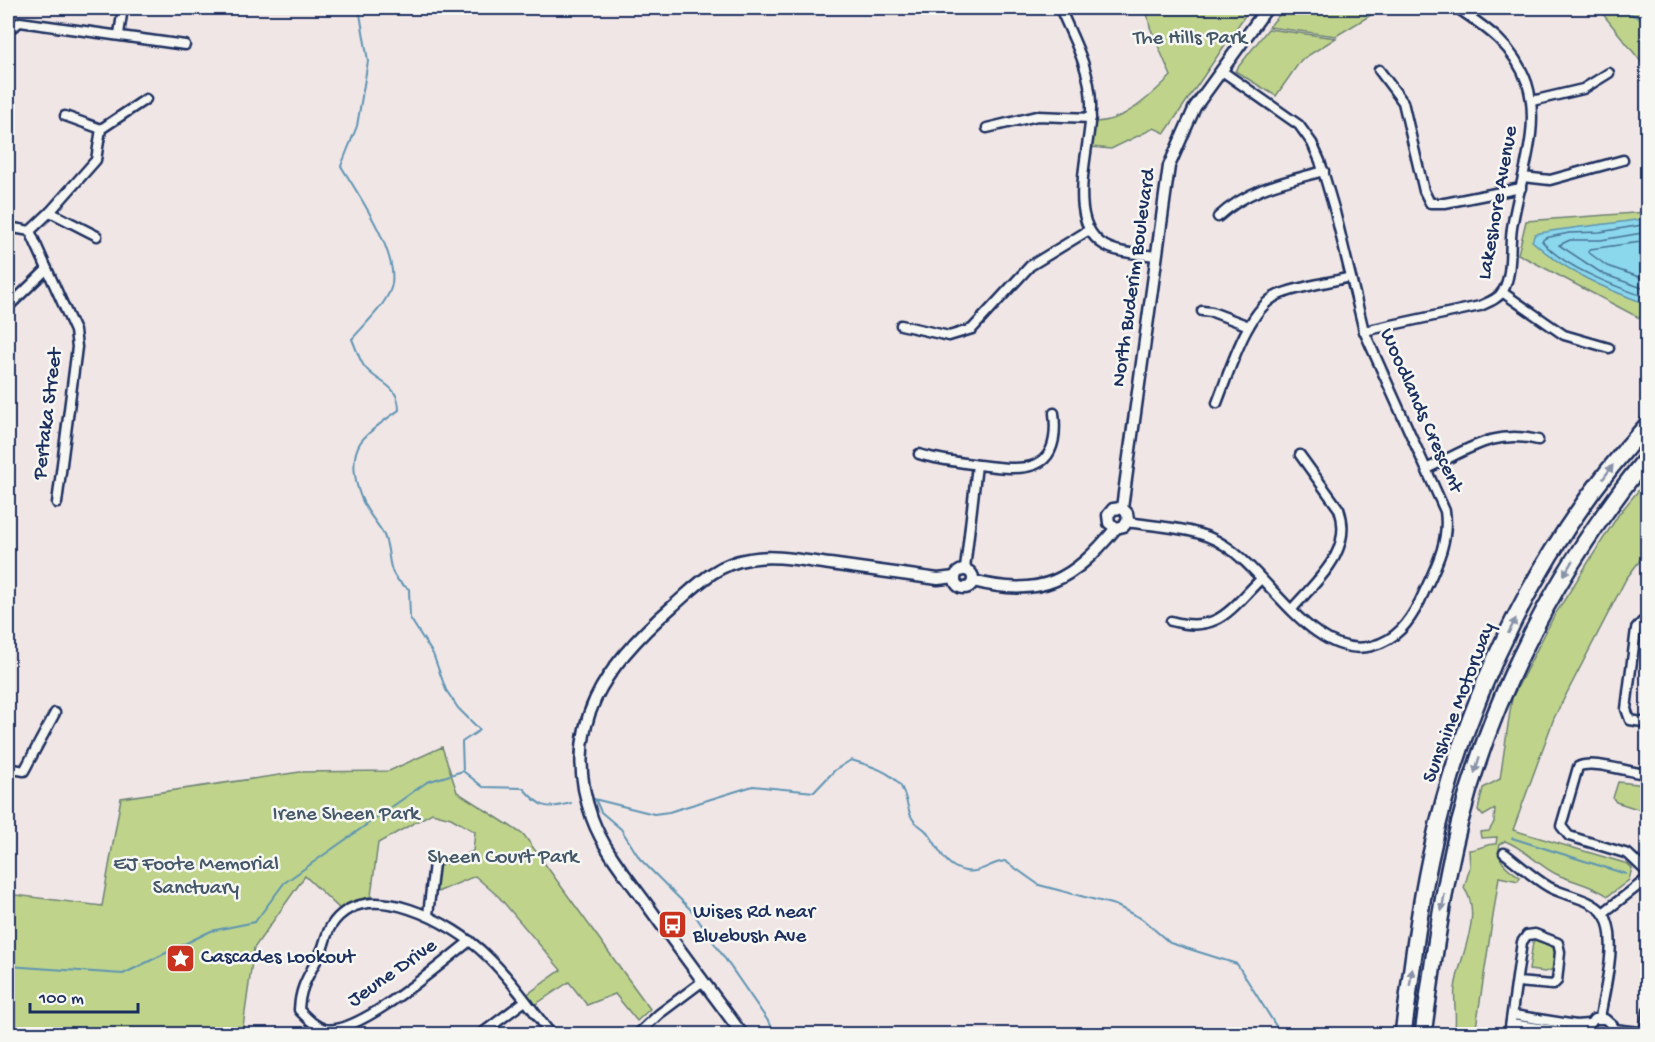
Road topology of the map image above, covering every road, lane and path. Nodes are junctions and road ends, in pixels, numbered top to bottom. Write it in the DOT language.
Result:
graph roads {
  1 [pos="123,8"];
  2 [pos="1060,8"];
  3 [pos="1267,8"];
  4 [pos="1457,8"];
  5 [pos="8,30"];
  6 [pos="119,34"];
  7 [pos="184,45"];
  8 [pos="1222,70"];
  9 [pos="1379,70"];
  10 [pos="1609,74"];
  11 [pos="146,99"];
  12 [pos="1532,101"];
  13 [pos="65,116"];
  14 [pos="1091,118"];
  15 [pos="987,128"];
  16 [pos="101,129"];
  17 [pos="1623,160"];
  18 [pos="1324,171"];
  19 [pos="1523,177"];
  20 [pos="1521,188"];
  21 [pos="50,212"];
  22 [pos="1218,218"];
  23 [pos="8,227"];
  24 [pos="1089,230"];
  25 [pos="30,231"];
  26 [pos="97,236"];
  27 [pos="1156,256"];
  28 [pos="47,269"];
  29 [pos="1350,277"];
  30 [pos="1502,292"];
  31 [pos="8,307"];
  32 [pos="1202,311"];
  33 [pos="901,325"];
  34 [pos="1249,327"];
  35 [pos="1364,331"];
  36 [pos="1609,348"];
  37 [pos="1217,403"];
  38 [pos="1054,413"];
  39 [pos="1647,413"];
  40 [pos="1644,427"];
  41 [pos="1538,440"];
  42 [pos="919,454"];
  43 [pos="1300,455"];
  44 [pos="1647,456"];
  45 [pos="977,465"];
  46 [pos="1428,468"];
  47 [pos="1647,468"];
  48 [pos="57,503"];
  49 [pos="1122,508"];
  50 [pos="1599,519"];
  51 [pos="1127,522"];
  52 [pos="1116,528"];
  53 [pos="965,569"];
  54 [pos="955,577"];
  55 [pos="1261,579"];
  56 [pos="973,581"];
  57 [pos="1292,609"];
  58 [pos="1172,621"];
  59 [pos="1647,621"];
  60 [pos="55,714"];
  61 [pos="1647,723"];
  62 [pos="8,768"];
  63 [pos="1647,774"];
  64 [pos="1504,853"];
  65 [pos="434,863"];
  66 [pos="1647,873"];
  67 [pos="1647,878"];
  68 [pos="1603,913"];
  69 [pos="428,915"];
  70 [pos="470,941"];
  71 [pos="703,981"];
  72 [pos="1517,982"];
  73 [pos="525,1001"];
  74 [pos="1647,1011"];
  75 [pos="1600,1018"];
  76 [pos="1512,1019"];
  77 [pos="1588,1024"];
  78 [pos="1614,1032"];
  79 [pos="1646,1033"];
  80 [pos="481,1034"];
  81 [pos="550,1035"];
  82 [pos="638,1035"];
  83 [pos="742,1035"];
  84 [pos="1403,1035"];
  85 [pos="1423,1035"];
  86 [pos="1509,1035"];
  87 [pos="1584,1035"];
  1 -- 6 [label="street"];
  2 -- 14 [label="street"];
  3 -- 8 [label="street, North Buderim Boulevard"];
  4 -- 12 [label="street, Lakeshore Avenue"];
  5 -- 6 [label="street"];
  6 -- 7 [label="street"];
  8 -- 18 [label="street, Woodlands Crescent"];
  8 -- 27 [label="street, North Buderim Boulevard"];
  9 -- 20 [label="street"];
  10 -- 12 [label="street"];
  11 -- 16 [label="street"];
  12 -- 19 [label="street, Lakeshore Avenue"];
  13 -- 16 [label="street"];
  14 -- 15 [label="street"];
  14 -- 24 [label="street"];
  16 -- 21 [label="street"];
  17 -- 19 [label="street"];
  18 -- 22 [label="street"];
  18 -- 29 [label="street, Woodlands Crescent"];
  19 -- 20 [label="street, Lakeshore Avenue"];
  20 -- 30 [label="street, Lakeshore Avenue"];
  21 -- 25 [label="street"];
  21 -- 26 [label="street"];
  23 -- 25 [label="street"];
  24 -- 27 [label="street"];
  24 -- 33 [label="street"];
  25 -- 28 [label="street, Pertaka Street"];
  27 -- 49 [label="street, North Buderim Boulevard"];
  28 -- 31 [label="street"];
  28 -- 48 [label="street, Pertaka Street"];
  29 -- 34 [label="street"];
  29 -- 35 [label="street, Woodlands Crescent"];
  30 -- 35 [label="street, Lakeshore Avenue"];
  30 -- 36 [label="street"];
  32 -- 34 [label="street"];
  34 -- 37 [label="street"];
  35 -- 46 [label="street, Woodlands Crescent"];
  38 -- 45 [label="street"];
  39 -- 40 [label="highway, Sunshine Motorway"];
  84 -- 40 [label="highway, Sunshine Motorway, one-way"];
  41 -- 46 [label="street"];
  42 -- 45 [label="street"];
  43 -- 57 [label="street"];
  44 -- 50 [label="highway, Sunshine Motorway"];
  45 -- 53 [label="street"];
  46 -- 57 [label="street, Woodlands Crescent"];
  47 -- 50 [label="highway"];
  49 -- 51 [label="street"];
  49 -- 52 [label="street"];
  50 -- 85 [label="highway, Sunshine Motorway, one-way"];
  51 -- 52 [label="street"];
  51 -- 55 [label="street, Woodlands Crescent"];
  52 -- 56 [label="street"];
  53 -- 54 [label="street"];
  53 -- 56 [label="street"];
  54 -- 56 [label="street"];
  54 -- 71 [label="street"];
  55 -- 57 [label="street, Woodlands Crescent"];
  55 -- 58 [label="street"];
  59 -- 61 [label="street"];
  60 -- 62 [label="street"];
  63 -- 66 [label="street"];
  64 -- 68 [label="street"];
  65 -- 69 [label="street"];
  67 -- 68 [label="street"];
  68 -- 75 [label="street"];
  69 -- 70 [label="street, Jeune Drive"];
  69 -- 70 [label="street, Jeune Drive"];
  70 -- 73 [label="street, Jeune Drive"];
  71 -- 82 [label="street"];
  71 -- 83 [label="street"];
  72 -- 72 [label="street"];
  72 -- 76 [label="street"];
  73 -- 80 [label="street"];
  73 -- 81 [label="street, Jeune Drive"];
  74 -- 79 [label="street"];
  75 -- 77 [label="street"];
  75 -- 78 [label="street"];
  76 -- 77 [label="street"];
  76 -- 86 [label="street"];
  76 -- 87 [label="street"];
  77 -- 87 [label="street"];
  78 -- 79 [label="street"];
}
